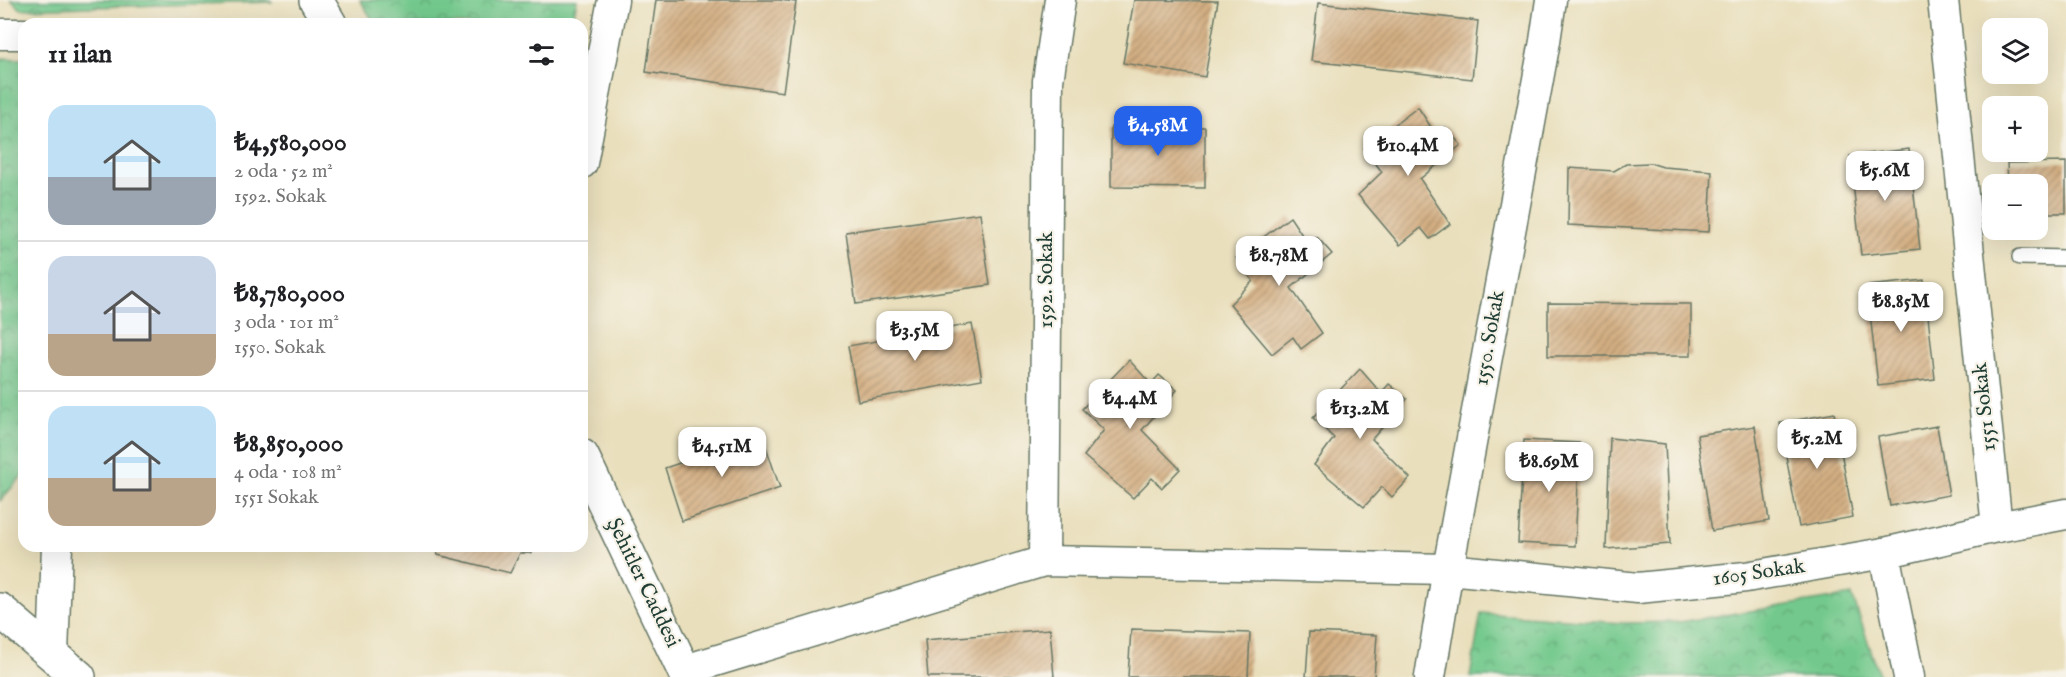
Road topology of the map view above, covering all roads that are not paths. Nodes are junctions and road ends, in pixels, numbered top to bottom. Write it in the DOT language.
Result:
graph roads {
  1 [pos="316,0"];
  2 [pos="614,0"];
  3 [pos="1060,0"];
  4 [pos="1551,0"];
  5 [pos="1943,0"];
  6 [pos="326,18"];
  7 [pos="0,34"];
  8 [pos="18,34"];
  9 [pos="588,132"];
  10 [pos="2020,257"];
  11 [pos="2066,258"];
  12 [pos="588,469"];
  13 [pos="2066,514"];
  14 [pos="1997,527"];
  15 [pos="57,552"];
  16 [pos="1884,553"];
  17 [pos="1044,561"];
  18 [pos="1448,569"];
  19 [pos="0,610"];
  20 [pos="53,654"];
  21 [pos="686,674"];
  22 [pos="79,677"];
  23 [pos="1430,677"];
  24 [pos="1909,677"];
  1 -- 6 [label="street"];
  2 -- 9 [label="street"];
  3 -- 17 [label="street, 1592. Sokak"];
  4 -- 18 [label="street, 1550. Sokak"];
  5 -- 14 [label="street, 1551 Sokak"];
  7 -- 8 [label="street"];
  10 -- 11 [label="lane"];
  12 -- 21 [label="street, Şehitler Caddesi"];
  13 -- 14 [label="street, 1605 Sokak"];
  14 -- 16 [label="street, 1605 Sokak"];
  15 -- 20 [label="street"];
  16 -- 18 [label="street, 1605 Sokak"];
  16 -- 24 [label="street"];
  17 -- 18 [label="street, 1605 Sokak"];
  17 -- 21 [label="street, 1605 Sokak"];
  18 -- 23 [label="street, 1550. Sokak"];
  19 -- 20 [label="street"];
  20 -- 22 [label="street"];
}
